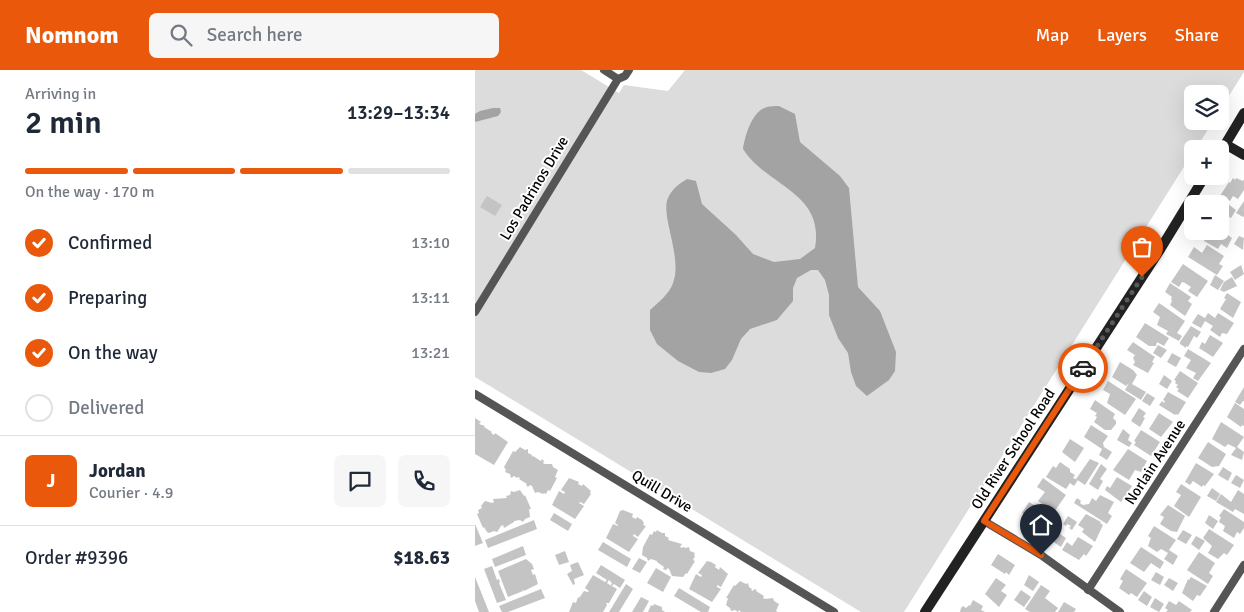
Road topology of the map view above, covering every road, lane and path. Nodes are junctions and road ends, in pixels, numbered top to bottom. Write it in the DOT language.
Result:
graph roads {
  1 [pos="604,70"];
  2 [pos="616,70"];
  3 [pos="629,70"];
  4 [pos="618,79"];
  5 [pos="1244,113"];
  6 [pos="1228,140"];
  7 [pos="1229,150"];
  8 [pos="1244,155"];
  9 [pos="1199,185"];
  10 [pos="475,312"];
  11 [pos="1244,349"];
  12 [pos="475,394"];
  13 [pos="984,521"];
  14 [pos="1244,565"];
  15 [pos="1088,590"];
  16 [pos="834,612"];
  17 [pos="925,612"];
  18 [pos="1120,612"];
  19 [pos="1214,612"];
  1 -- 4 [label="street"];
  2 -- 4 [label="street"];
  3 -- 4 [label="street, Los Padrinos Drive"];
  4 -- 10 [label="street, Los Padrinos Drive"];
  5 -- 6 [label="main road"];
  7 -- 8 [label="main road"];
  9 -- 13 [label="main road, Old River School Road"];
  11 -- 15 [label="street, Norlain Avenue"];
  12 -- 16 [label="street, Quill Drive"];
  13 -- 15 [label="street"];
  13 -- 17 [label="main road, Old River School Road"];
  14 -- 19 [label="street"];
  15 -- 18 [label="street"];
}
